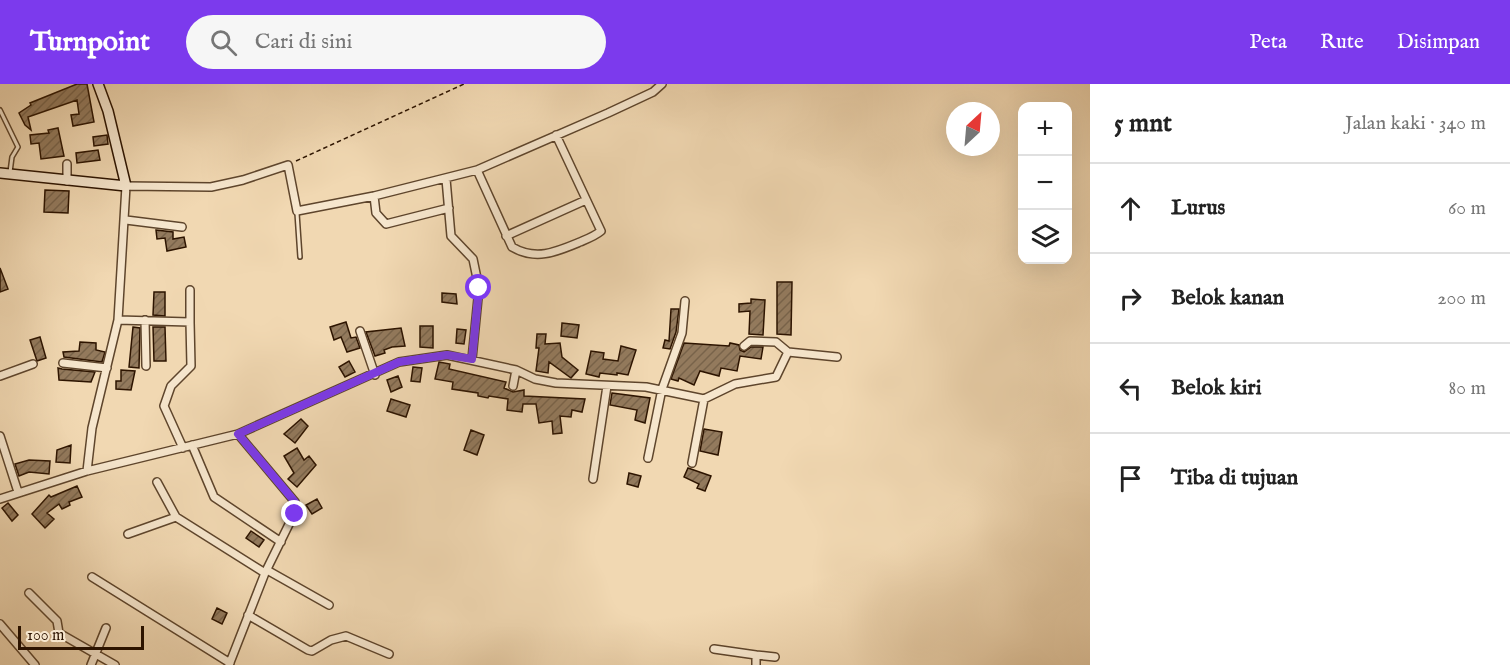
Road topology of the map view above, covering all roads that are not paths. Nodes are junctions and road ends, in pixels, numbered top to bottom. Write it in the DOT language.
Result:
graph roads {
  1 [pos="98,84"];
  2 [pos="662,84"];
  3 [pos="0,110"];
  4 [pos="556,135"];
  5 [pos="477,170"];
  6 [pos="7,172"];
  7 [pos="446,179"];
  8 [pos="125,180"];
  9 [pos="374,196"];
  10 [pos="586,200"];
  11 [pos="448,208"];
  12 [pos="297,211"];
  13 [pos="126,220"];
  14 [pos="182,226"];
  15 [pos="506,236"];
  16 [pos="300,257"];
  17 [pos="190,290"];
  18 [pos="685,301"];
  19 [pos="118,320"];
  20 [pos="145,320"];
  21 [pos="190,322"];
  22 [pos="360,331"];
  23 [pos="744,346"];
  24 [pos="788,351"];
  25 [pos="837,357"];
  26 [pos="472,359"];
  27 [pos="63,363"];
  28 [pos="33,364"];
  29 [pos="146,366"];
  30 [pos="107,368"];
  31 [pos="516,370"];
  32 [pos="375,375"];
  33 [pos="0,376"];
  34 [pos="513,386"];
  35 [pos="607,386"];
  36 [pos="662,389"];
  37 [pos="704,399"];
  38 [pos="238,434"];
  39 [pos="0,436"];
  40 [pos="192,445"];
  41 [pos="183,448"];
  42 [pos="648,458"];
  43 [pos="692,463"];
  44 [pos="87,471"];
  45 [pos="593,478"];
  46 [pos="157,482"];
  47 [pos="18,492"];
  48 [pos="0,499"];
  49 [pos="176,517"];
  50 [pos="128,534"];
  51 [pos="281,542"];
  52 [pos="266,572"];
  53 [pos="92,577"];
  54 [pos="29,593"];
  55 [pos="329,606"];
  56 [pos="248,615"];
  57 [pos="0,624"];
  58 [pos="106,628"];
  59 [pos="714,649"];
  60 [pos="95,654"];
  61 [pos="389,654"];
  62 [pos="756,655"];
  63 [pos="775,657"];
  64 [pos="230,664"];
  65 [pos="35,665"];
  66 [pos="91,665"];
  67 [pos="115,665"];
  68 [pos="756,665"];
  1 -- 8 [label="street"];
  2 -- 4 [label="street"];
  3 -- 6 [label="lane"];
  4 -- 5 [label="street"];
  4 -- 10 [label="street"];
  5 -- 7 [label="street"];
  5 -- 15 [label="street"];
  6 -- 8 [label="street"];
  7 -- 9 [label="street"];
  7 -- 11 [label="street"];
  8 -- 12 [label="street"];
  8 -- 13 [label="street"];
  9 -- 11 [label="street"];
  9 -- 12 [label="street"];
  10 -- 15 [label="street"];
  10 -- 15 [label="street"];
  11 -- 26 [label="street"];
  12 -- 16 [label="lane"];
  13 -- 14 [label="street"];
  13 -- 19 [label="street"];
  17 -- 21 [label="street"];
  18 -- 36 [label="street"];
  19 -- 20 [label="street"];
  19 -- 30 [label="street"];
  20 -- 21 [label="street"];
  20 -- 29 [label="street"];
  21 -- 41 [label="street"];
  22 -- 32 [label="street"];
  23 -- 24 [label="street"];
  24 -- 25 [label="street"];
  24 -- 37 [label="street"];
  26 -- 31 [label="street"];
  26 -- 32 [label="street"];
  27 -- 30 [label="street"];
  28 -- 33 [label="street"];
  30 -- 44 [label="street"];
  31 -- 34 [label="street"];
  31 -- 35 [label="street"];
  32 -- 38 [label="street"];
  35 -- 36 [label="street"];
  35 -- 45 [label="street"];
  36 -- 37 [label="street"];
  36 -- 42 [label="street"];
  37 -- 43 [label="street"];
  38 -- 40 [label="street"];
  38 -- 51 [label="street"];
  39 -- 47 [label="street"];
  40 -- 41 [label="street"];
  40 -- 51 [label="street"];
  41 -- 44 [label="street"];
  44 -- 47 [label="street"];
  46 -- 49 [label="street"];
  47 -- 48 [label="street"];
  49 -- 50 [label="street"];
  49 -- 52 [label="street"];
  51 -- 52 [label="street"];
  52 -- 55 [label="street"];
  52 -- 56 [label="street"];
  53 -- 64 [label="street"];
  54 -- 60 [label="street"];
  56 -- 61 [label="street"];
  56 -- 64 [label="street"];
  57 -- 65 [label="street"];
  58 -- 60 [label="street"];
  59 -- 62 [label="street"];
  60 -- 66 [label="street"];
  60 -- 67 [label="street"];
  62 -- 63 [label="street"];
  62 -- 68 [label="street"];
}
